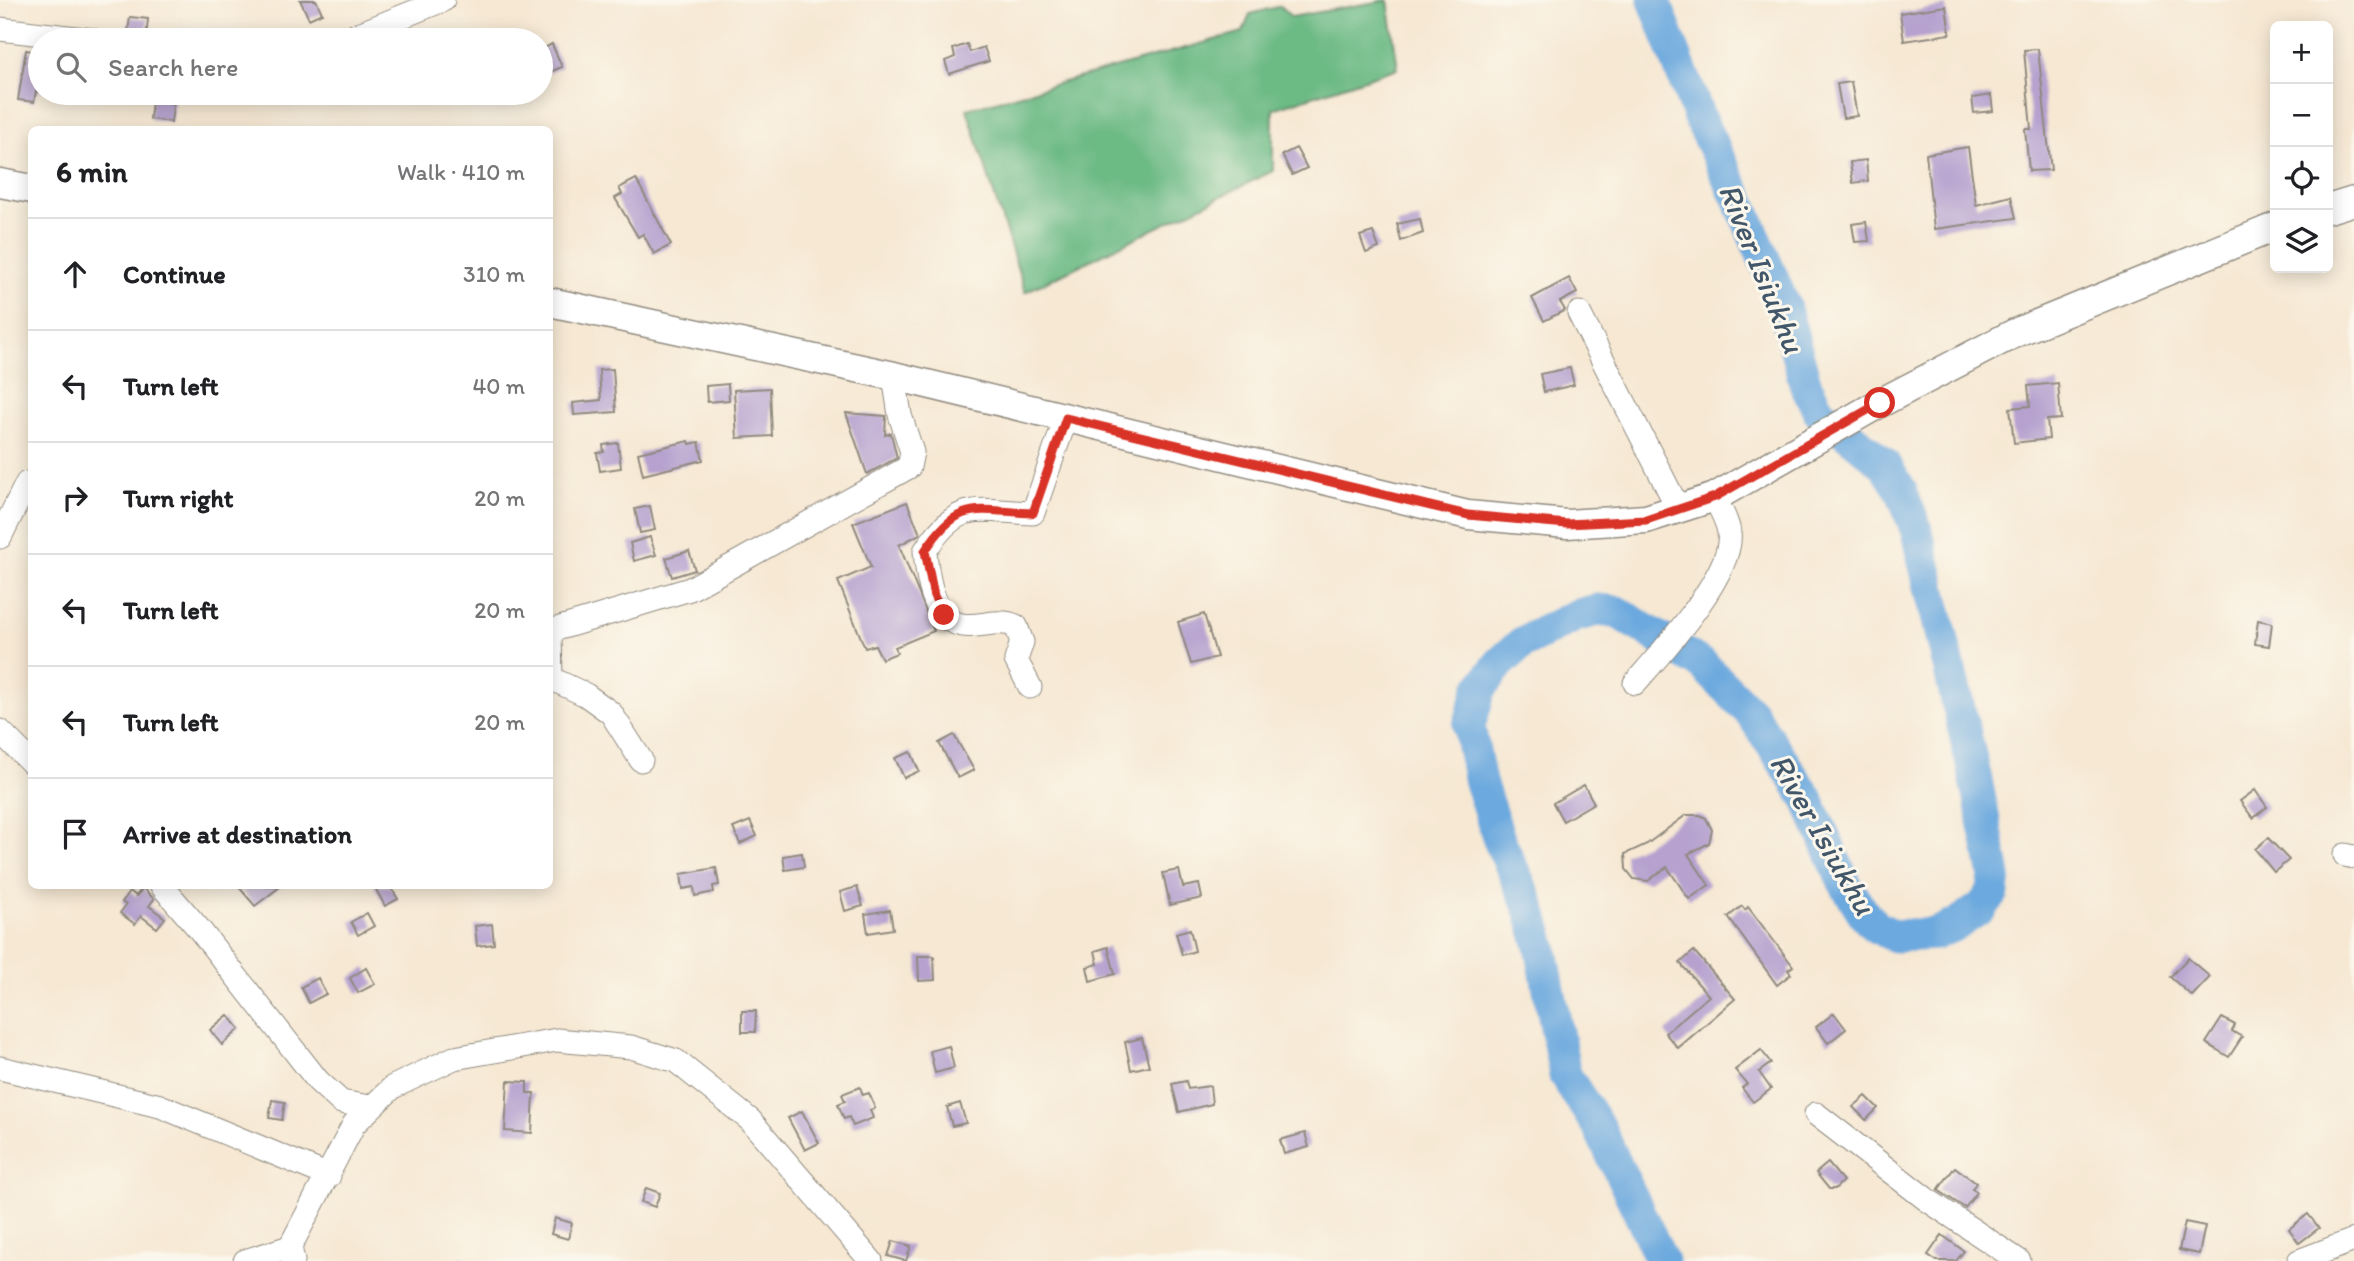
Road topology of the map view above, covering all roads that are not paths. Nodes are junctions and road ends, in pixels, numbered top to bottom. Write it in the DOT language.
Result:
graph roads {
  1 [pos="443,0"];
  2 [pos="374,28"];
  3 [pos="0,29"];
  4 [pos="28,32"];
  5 [pos="0,183"];
  6 [pos="28,188"];
  7 [pos="2354,201"];
  8 [pos="2333,207"];
  9 [pos="2270,229"];
  10 [pos="553,303"];
  11 [pos="1579,313"];
  12 [pos="894,376"];
  13 [pos="1066,418"];
  14 [pos="28,484"];
  15 [pos="1715,497"];
  16 [pos="1679,510"];
  17 [pos="0,537"];
  18 [pos="553,630"];
  19 [pos="553,680"];
  20 [pos="1635,683"];
  21 [pos="1030,687"];
  22 [pos="0,731"];
  23 [pos="28,759"];
  24 [pos="641,760"];
  25 [pos="164,889"];
  26 [pos="0,1068"];
  27 [pos="370,1107"];
  28 [pos="1816,1114"];
  29 [pos="329,1176"];
  30 [pos="2354,1240"];
  31 [pos="292,1254"];
  32 [pos="245,1261"];
  33 [pos="871,1261"];
  34 [pos="2019,1261"];
  35 [pos="2299,1261"];
  1 -- 2 [label="street"];
  3 -- 4 [label="street"];
  5 -- 6 [label="main road"];
  7 -- 8 [label="main road"];
  9 -- 15 [label="main road"];
  10 -- 12 [label="main road"];
  11 -- 16 [label="street"];
  12 -- 13 [label="main road"];
  12 -- 18 [label="street"];
  13 -- 16 [label="main road"];
  13 -- 21 [label="street"];
  14 -- 17 [label="street"];
  15 -- 16 [label="main road"];
  15 -- 20 [label="street"];
  19 -- 24 [label="street"];
  22 -- 23 [label="street"];
  25 -- 27 [label="street"];
  26 -- 29 [label="street"];
  27 -- 29 [label="street"];
  27 -- 33 [label="street"];
  28 -- 34 [label="street"];
  29 -- 31 [label="street"];
  30 -- 35 [label="street"];
  31 -- 32 [label="street"];
}
